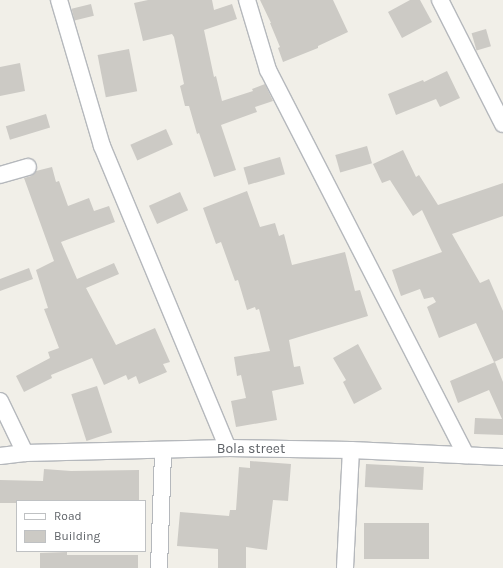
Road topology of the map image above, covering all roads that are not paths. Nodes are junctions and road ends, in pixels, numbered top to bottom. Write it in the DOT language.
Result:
graph roads {
  1 [pos="58,0"];
  2 [pos="247,0"];
  3 [pos="440,0"];
  4 [pos="503,124"];
  5 [pos="28,167"];
  6 [pos="0,175"];
  7 [pos="0,401"];
  8 [pos="228,448"];
  9 [pos="351,450"];
  10 [pos="163,451"];
  11 [pos="25,453"];
  12 [pos="466,455"];
  13 [pos="0,456"];
  14 [pos="503,457"];
  15 [pos="159,568"];
  16 [pos="345,568"];
  1 -- 8 [label="street"];
  2 -- 12 [label="street"];
  3 -- 4 [label="street"];
  5 -- 6 [label="street"];
  7 -- 11 [label="street"];
  8 -- 9 [label="street, Bola street"];
  8 -- 10 [label="street, Bola street"];
  9 -- 12 [label="street, Bola street"];
  9 -- 16 [label="street"];
  10 -- 11 [label="street, Bola street"];
  10 -- 15 [label="street"];
  11 -- 13 [label="street, Bola street"];
  12 -- 14 [label="street, Bola street"];
}
